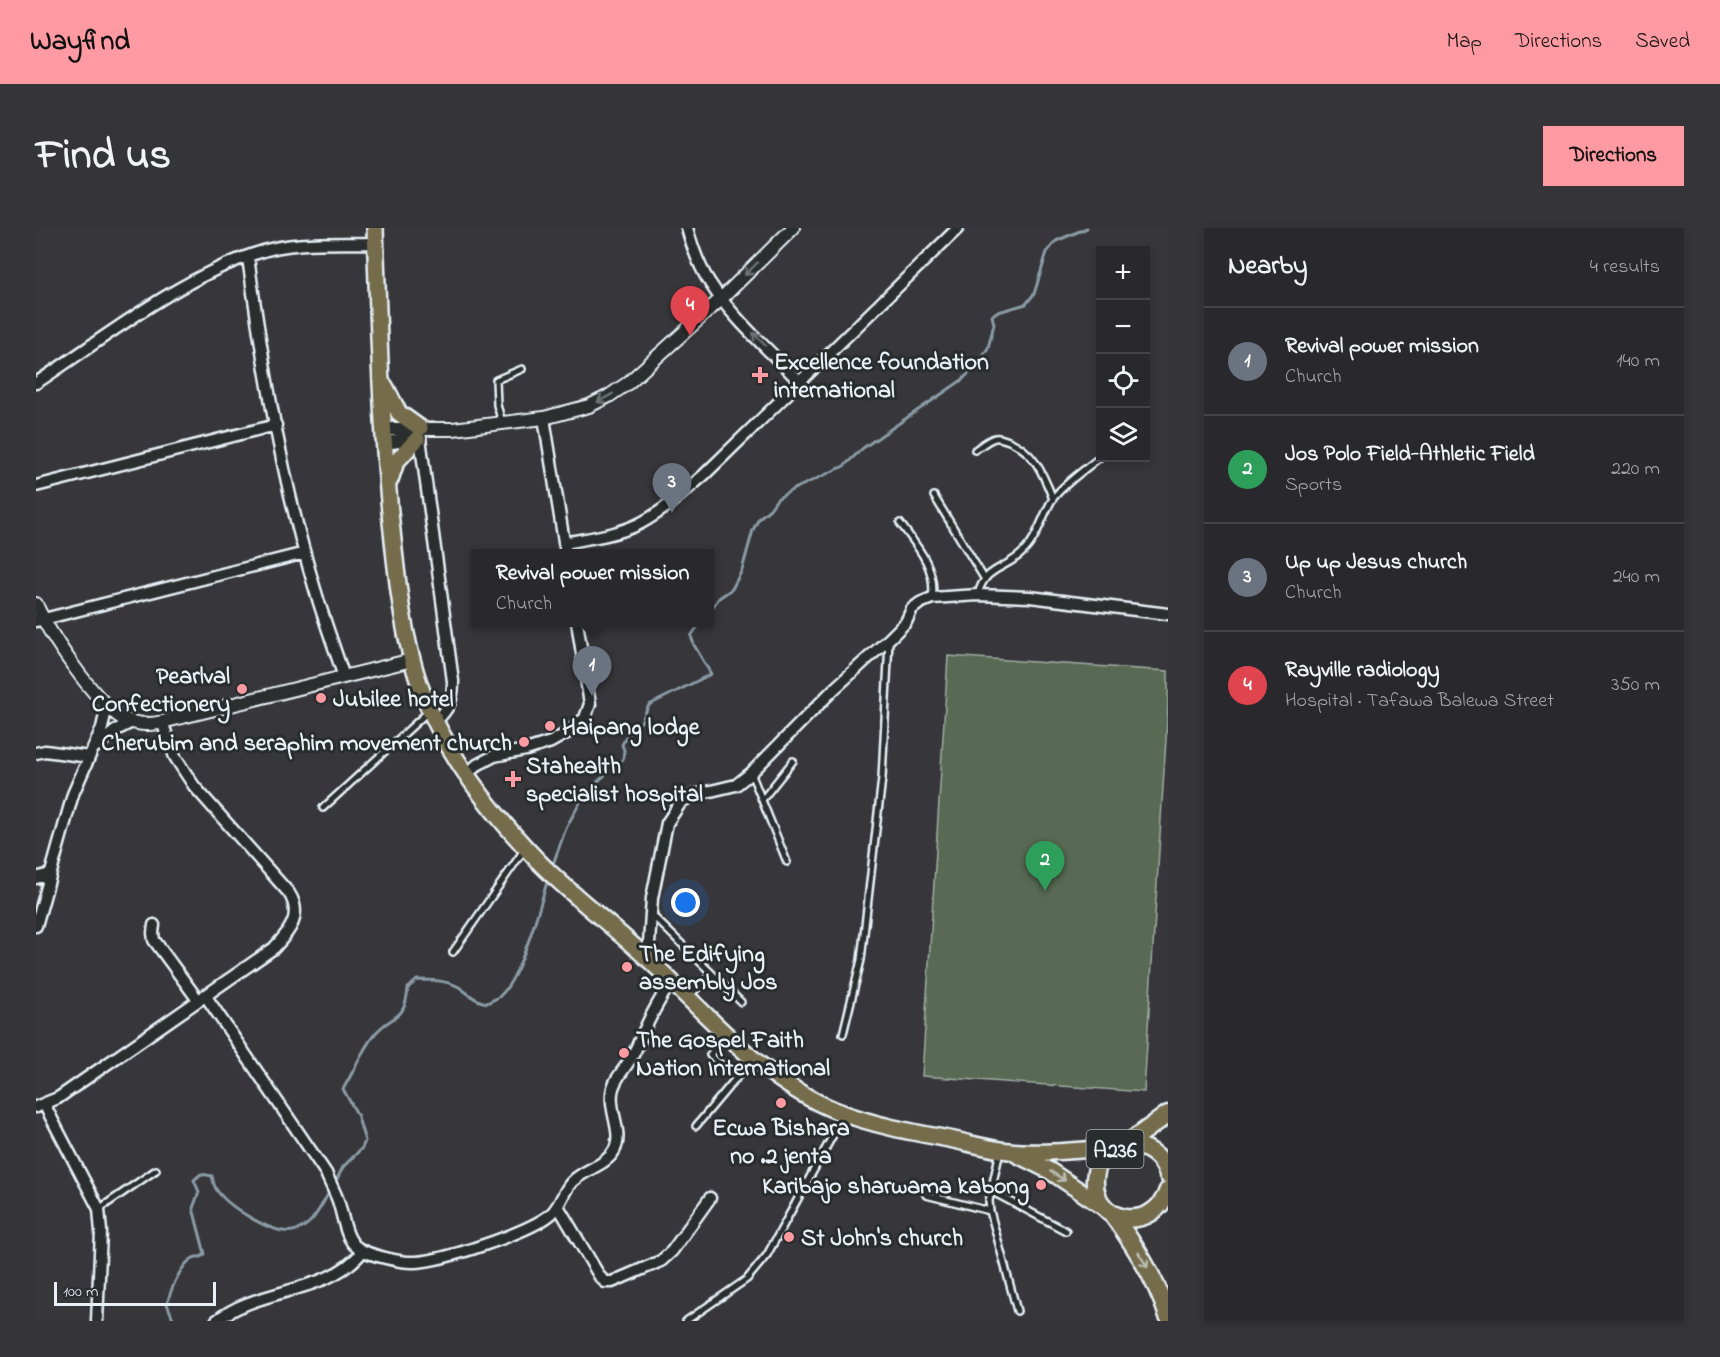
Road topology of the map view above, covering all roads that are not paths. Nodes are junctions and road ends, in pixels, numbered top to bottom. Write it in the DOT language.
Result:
graph roads {
  1 [pos="687,228"];
  2 [pos="793,228"];
  3 [pos="958,228"];
  4 [pos="375,235"];
  5 [pos="248,256"];
  6 [pos="721,300"];
  7 [pos="522,369"];
  8 [pos="381,378"];
  9 [pos="800,382"];
  10 [pos="36,383"];
  11 [pos="544,418"];
  12 [pos="502,423"];
  13 [pos="276,425"];
  14 [pos="419,435"];
  15 [pos="384,436"];
  16 [pos="975,450"];
  17 [pos="1096,461"];
  18 [pos="36,486"];
  19 [pos="388,495"];
  20 [pos="934,496"];
  21 [pos="1053,499"];
  22 [pos="900,523"];
  23 [pos="565,548"];
  24 [pos="305,553"];
  25 [pos="984,578"];
  26 [pos="978,595"];
  27 [pos="932,598"];
  28 [pos="36,604"];
  29 [pos="1168,614"];
  30 [pos="39,620"];
  31 [pos="578,627"];
  32 [pos="889,639"];
  33 [pos="412,660"];
  34 [pos="344,677"];
  35 [pos="107,705"];
  36 [pos="433,716"];
  37 [pos="132,722"];
  38 [pos="162,722"];
  39 [pos="36,753"];
  40 [pos="90,753"];
  41 [pos="793,760"];
  42 [pos="751,773"];
  43 [pos="467,774"];
  44 [pos="762,800"];
  45 [pos="323,808"];
  46 [pos="526,848"];
  47 [pos="787,862"];
  48 [pos="50,874"];
  49 [pos="36,878"];
  50 [pos="651,913"];
  51 [pos="154,925"];
  52 [pos="36,926"];
  53 [pos="453,952"];
  54 [pos="648,959"];
  55 [pos="712,974"];
  56 [pos="671,981"];
  57 [pos="688,997"];
  58 [pos="202,998"];
  59 [pos="741,1002"];
  60 [pos="725,1032"];
  61 [pos="843,1034"];
  62 [pos="753,1058"];
  63 [pos="735,1079"];
  64 [pos="40,1106"];
  65 [pos="845,1113"];
  66 [pos="1168,1114"];
  67 [pos="696,1126"];
  68 [pos="1121,1147"];
  69 [pos="1004,1150"];
  70 [pos="156,1170"];
  71 [pos="1168,1173"];
  72 [pos="991,1191"];
  73 [pos="1168,1192"];
  74 [pos="926,1195"];
  75 [pos="710,1198"];
  76 [pos="1168,1198"];
  77 [pos="558,1206"];
  78 [pos="99,1209"];
  79 [pos="1108,1210"];
  80 [pos="990,1211"];
  81 [pos="1066,1232"];
  82 [pos="363,1251"];
  83 [pos="1017,1311"];
  84 [pos="1168,1316"];
  85 [pos="96,1321"];
  86 [pos="216,1321"];
  87 [pos="686,1321"];
  1 -- 6 [label="street"];
  2 -- 6 [label="street, one-way"];
  3 -- 9 [label="street"];
  4 -- 5 [label="street"];
  4 -- 8 [label="main road"];
  5 -- 10 [label="street"];
  5 -- 13 [label="street"];
  9 -- 6 [label="street, one-way"];
  6 -- 11 [label="street, one-way"];
  7 -- 12 [label="lane"];
  8 -- 14 [label="main road"];
  8 -- 15 [label="main road"];
  9 -- 23 [label="street"];
  11 -- 12 [label="street"];
  11 -- 23 [label="street"];
  12 -- 14 [label="street"];
  13 -- 18 [label="street"];
  13 -- 24 [label="street"];
  14 -- 15 [label="street"];
  14 -- 19 [label="main road"];
  14 -- 36 [label="street"];
  15 -- 19 [label="main road"];
  16 -- 21 [label="lane"];
  17 -- 21 [label="lane"];
  19 -- 33 [label="main road"];
  20 -- 25 [label="lane"];
  21 -- 25 [label="lane"];
  22 -- 27 [label="lane"];
  24 -- 30 [label="street"];
  24 -- 34 [label="street"];
  25 -- 26 [label="lane"];
  26 -- 27 [label="street"];
  26 -- 29 [label="street"];
  27 -- 32 [label="street"];
  28 -- 30 [label="street"];
  30 -- 35 [label="street"];
  31 -- 43 [label="street"];
  32 -- 42 [label="street"];
  32 -- 61 [label="lane"];
  33 -- 34 [label="street"];
  33 -- 36 [label="main road"];
  34 -- 38 [label="street"];
  35 -- 37 [label="street"];
  35 -- 40 [label="street"];
  36 -- 43 [label="main road"];
  36 -- 45 [label="lane"];
  37 -- 38 [label="street"];
  37 -- 40 [label="street"];
  38 -- 58 [label="street"];
  39 -- 40 [label="street"];
  40 -- 48 [label="street"];
  41 -- 44 [label="lane"];
  42 -- 44 [label="lane"];
  42 -- 50 [label="street"];
  43 -- 46 [label="main road"];
  44 -- 47 [label="lane"];
  46 -- 53 [label="lane"];
  46 -- 54 [label="main road"];
  48 -- 49 [label="street"];
  48 -- 52 [label="street"];
  50 -- 54 [label="street"];
  50 -- 55 [label="lane"];
  51 -- 58 [label="street"];
  54 -- 56 [label="main road"];
  55 -- 57 [label="lane"];
  55 -- 59 [label="lane"];
  56 -- 57 [label="main road"];
  56 -- 77 [label="street"];
  57 -- 60 [label="main road"];
  58 -- 64 [label="street"];
  58 -- 82 [label="street"];
  60 -- 62 [label="main road"];
  60 -- 63 [label="lane"];
  62 -- 63 [label="lane"];
  62 -- 65 [label="main road"];
  63 -- 67 [label="lane"];
  64 -- 78 [label="street"];
  65 -- 69 [label="main road"];
  65 -- 87 [label="lane"];
  66 -- 68 [label="highway, A236"];
  68 -- 69 [label="main road"];
  68 -- 71 [label="highway, A236"];
  68 -- 79 [label="highway, A236"];
  69 -- 72 [label="lane"];
  69 -- 79 [label="main road, one-way"];
  70 -- 78 [label="lane"];
  72 -- 80 [label="lane"];
  72 -- 81 [label="lane"];
  73 -- 76 [label="highway, A236"];
  73 -- 79 [label="highway, A236"];
  74 -- 80 [label="lane"];
  75 -- 77 [label="street"];
  77 -- 82 [label="street"];
  78 -- 85 [label="street"];
  79 -- 84 [label="highway, A236, one-way"];
  80 -- 83 [label="lane"];
  82 -- 86 [label="street"];
}
